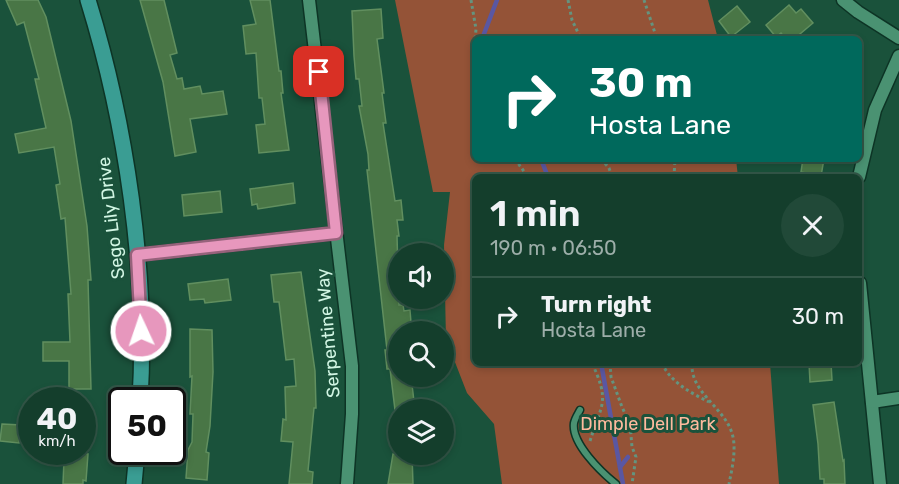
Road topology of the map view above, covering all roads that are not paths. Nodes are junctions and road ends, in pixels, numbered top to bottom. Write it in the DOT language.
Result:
graph roads {
  1 [pos="88,0"];
  2 [pos="309,0"];
  3 [pos="843,0"];
  4 [pos="899,38"];
  5 [pos="899,56"];
  6 [pos="860,174"];
  7 [pos="336,233"];
  8 [pos="137,255"];
  9 [pos="862,303"];
  10 [pos="140,387"];
  11 [pos="899,398"];
  12 [pos="872,402"];
  13 [pos="580,410"];
  14 [pos="136,465"];
  15 [pos="134,484"];
  16 [pos="347,484"];
  17 [pos="616,484"];
  18 [pos="880,484"];
  1 -- 8 [label="main road, Sego Lily Drive"];
  2 -- 7 [label="street, Serpentine Way"];
  3 -- 4 [label="street"];
  5 -- 6 [label="street"];
  7 -- 8 [label="street"];
  7 -- 16 [label="street, Serpentine Way"];
  8 -- 10 [label="main road, Sego Lily Drive"];
  9 -- 12 [label="street"];
  11 -- 12 [label="street"];
  12 -- 18 [label="street"];
  13 -- 17 [label="lane"];
  14 -- 15 [label="main road"];
}
